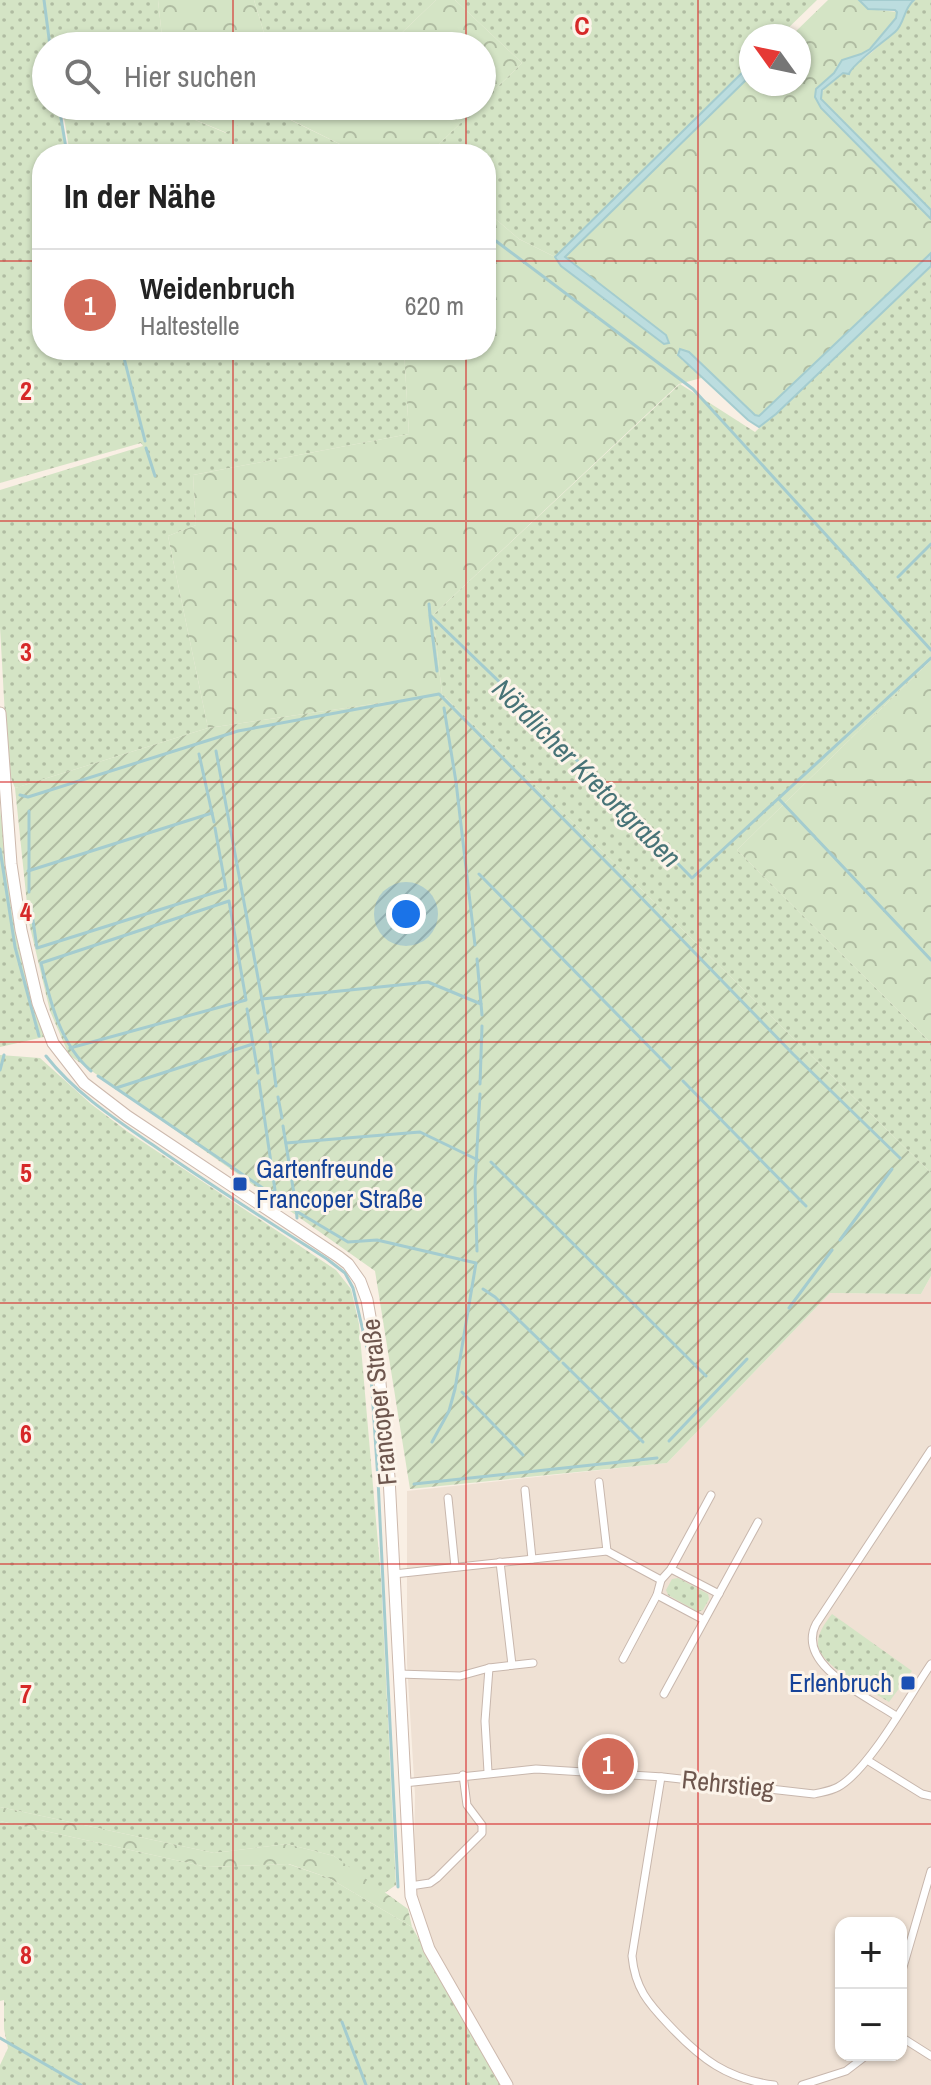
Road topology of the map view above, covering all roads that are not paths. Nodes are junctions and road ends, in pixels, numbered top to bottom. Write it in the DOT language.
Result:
graph roads {
  1 [pos="0,713"];
  2 [pos="931,1450"];
  3 [pos="599,1482"];
  4 [pos="525,1490"];
  5 [pos="711,1495"];
  6 [pos="448,1498"];
  7 [pos="758,1522"];
  8 [pos="607,1551"];
  9 [pos="532,1559"];
  10 [pos="500,1562"];
  11 [pos="455,1567"];
  12 [pos="671,1569"];
  13 [pos="394,1574"];
  14 [pos="661,1580"];
  15 [pos="719,1594"];
  16 [pos="657,1595"];
  17 [pos="704,1620"];
  18 [pos="623,1659"];
  19 [pos="533,1663"];
  20 [pos="931,1664"];
  21 [pos="512,1665"];
  22 [pos="489,1668"];
  23 [pos="399,1674"];
  24 [pos="664,1694"];
  25 [pos="896,1716"];
  26 [pos="867,1760"];
  27 [pos="488,1772"];
  28 [pos="463,1775"];
  29 [pos="661,1777"];
  30 [pos="404,1783"];
  31 [pos="931,1796"];
  32 [pos="931,1871"];
  33 [pos="410,1886"];
  34 [pos="907,1953"];
  35 [pos="907,2041"];
  36 [pos="931,2056"];
  37 [pos="859,2061"];
  38 [pos="507,2085"];
  39 [pos="774,2085"];
  40 [pos="802,2085"];
  1 -- 13 [label="main road, Francoper Straße"];
  2 -- 25 [label="street"];
  3 -- 8 [label="street"];
  4 -- 9 [label="street"];
  5 -- 12 [label="street"];
  6 -- 11 [label="street"];
  7 -- 15 [label="street"];
  8 -- 9 [label="street"];
  8 -- 14 [label="street"];
  9 -- 10 [label="street"];
  10 -- 11 [label="street"];
  10 -- 21 [label="street"];
  11 -- 13 [label="street"];
  12 -- 14 [label="street"];
  12 -- 15 [label="street"];
  13 -- 23 [label="main road, Francoper Straße"];
  14 -- 16 [label="street"];
  15 -- 17 [label="street"];
  16 -- 17 [label="street"];
  16 -- 18 [label="street"];
  17 -- 24 [label="street"];
  19 -- 21 [label="street"];
  20 -- 25 [label="street, Rehrstieg"];
  21 -- 22 [label="street"];
  22 -- 23 [label="street"];
  22 -- 27 [label="street"];
  23 -- 30 [label="main road, Francoper Straße"];
  25 -- 26 [label="street, Rehrstieg"];
  26 -- 29 [label="street, Rehrstieg"];
  26 -- 31 [label="street"];
  27 -- 28 [label="street, Rehrstieg"];
  27 -- 29 [label="street, Rehrstieg"];
  28 -- 30 [label="street, Rehrstieg"];
  28 -- 33 [label="street"];
  29 -- 39 [label="street"];
  30 -- 33 [label="main road, Francoper Straße"];
  32 -- 34 [label="street"];
  33 -- 38 [label="main road, Francoper Straße"];
  35 -- 36 [label="street"];
  37 -- 40 [label="street"];
}
